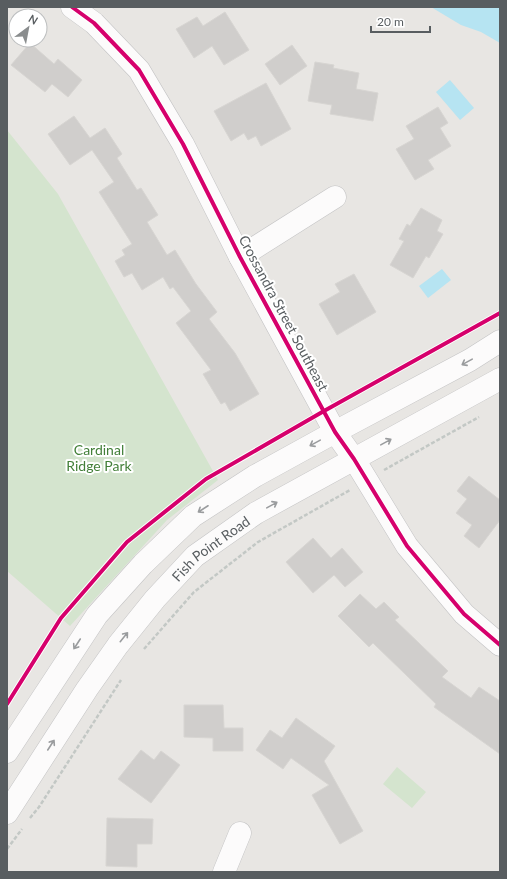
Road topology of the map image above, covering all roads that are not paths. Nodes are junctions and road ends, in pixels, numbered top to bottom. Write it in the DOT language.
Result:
graph roads {
  1 [pos="72,7"];
  2 [pos="335,197"];
  3 [pos="240,257"];
  4 [pos="500,341"];
  5 [pos="500,379"];
  6 [pos="335,432"];
  7 [pos="354,459"];
  8 [pos="500,645"];
  9 [pos="8,747"];
  10 [pos="38,765"];
  11 [pos="7,813"];
  12 [pos="240,834"];
  13 [pos="224,872"];
  1 -- 3 [label="street, Crossandra Street Southeast"];
  2 -- 3 [label="street"];
  3 -- 6 [label="street, Crossandra Street Southeast"];
  4 -- 6 [label="street, one-way"];
  7 -- 5 [label="street, Fish Point Road, one-way"];
  6 -- 7 [label="street, Crossandra Street Southeast"];
  6 -- 9 [label="street, one-way"];
  7 -- 8 [label="street, Crossandra Street Southeast"];
  10 -- 7 [label="street, Fish Point Road, one-way"];
  9 -- 10 [label="street"];
  10 -- 11 [label="street, Fish Point Road"];
  12 -- 13 [label="street"];
}
